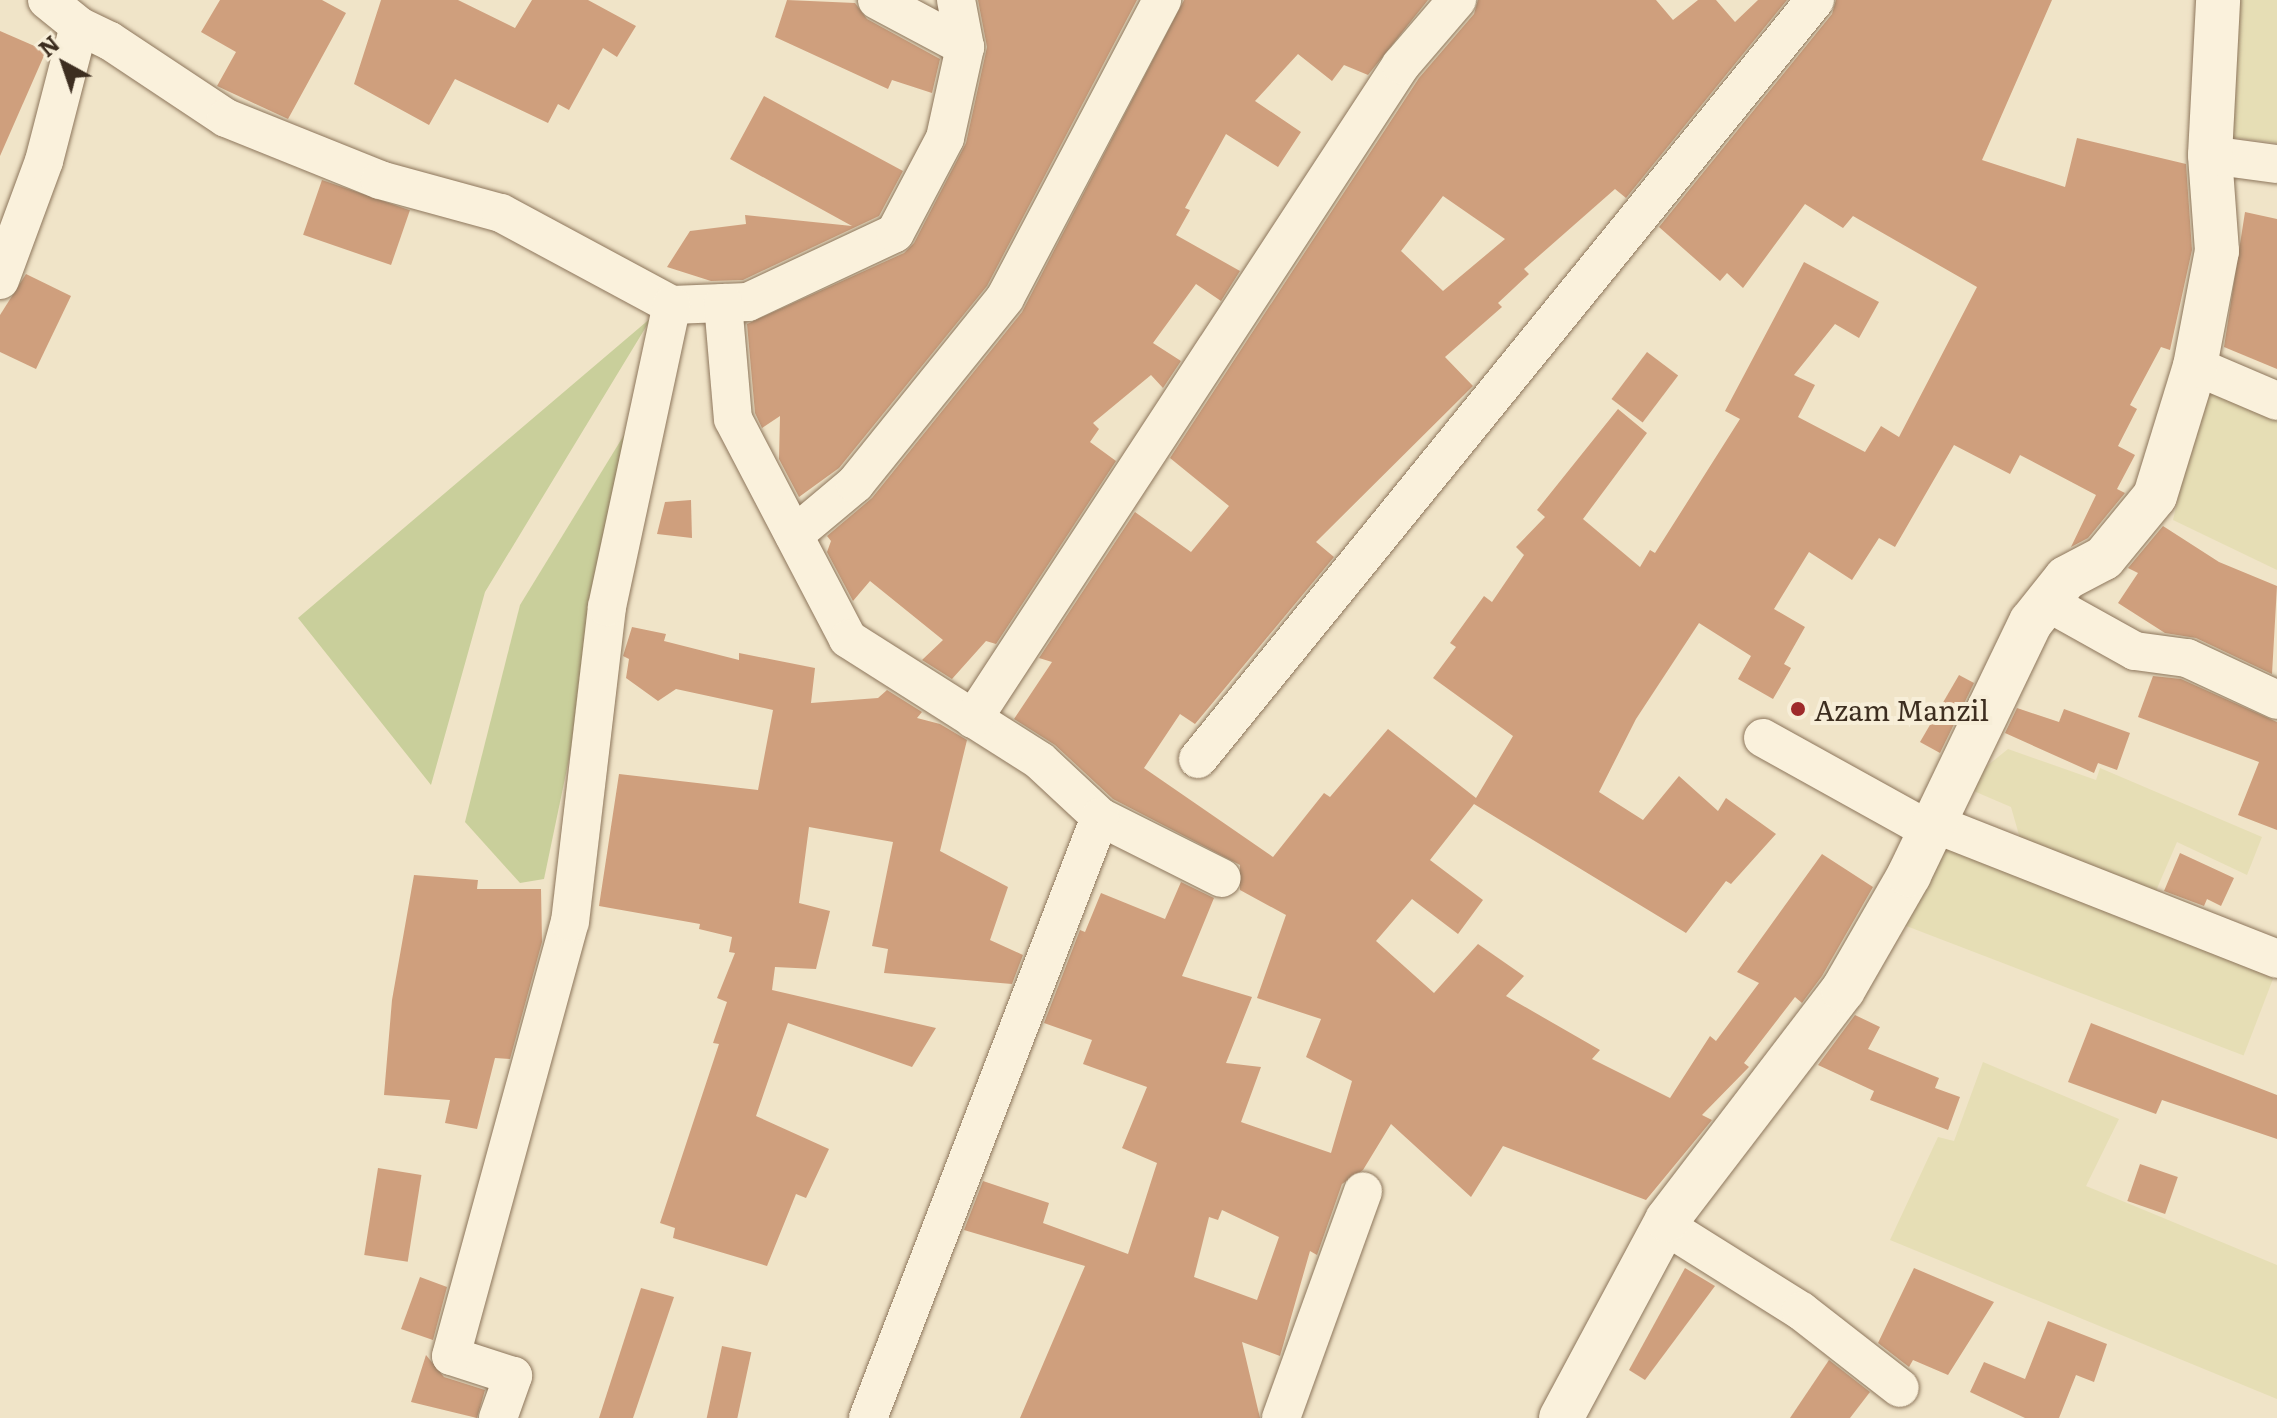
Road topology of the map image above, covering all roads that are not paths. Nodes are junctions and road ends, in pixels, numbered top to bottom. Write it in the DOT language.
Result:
graph roads {
  1 [pos="47,0"];
  2 [pos="877,0"];
  3 [pos="956,0"];
  4 [pos="1162,0"];
  5 [pos="1457,0"];
  6 [pos="1815,0"];
  7 [pos="2218,0"];
  8 [pos="79,26"];
  9 [pos="965,47"];
  10 [pos="2210,155"];
  11 [pos="2277,164"];
  12 [pos="0,280"];
  13 [pos="723,303"];
  14 [pos="672,305"];
  15 [pos="2195,366"];
  16 [pos="2277,401"];
  17 [pos="794,535"];
  18 [pos="2045,601"];
  19 [pos="2277,700"];
  20 [pos="973,719"];
  21 [pos="1763,738"];
  22 [pos="1198,759"];
  23 [pos="1100,817"];
  24 [pos="1931,831"];
  25 [pos="1222,878"];
  26 [pos="2277,959"];
  27 [pos="1363,1191"];
  28 [pos="1664,1225"];
  29 [pos="1900,1388"];
  30 [pos="498,1418"];
  31 [pos="868,1418"];
  32 [pos="1281,1418"];
  33 [pos="1561,1418"];
  1 -- 8 [label="street"];
  2 -- 9 [label="street"];
  3 -- 9 [label="street"];
  4 -- 17 [label="street"];
  5 -- 20 [label="street"];
  6 -- 22 [label="street"];
  7 -- 10 [label="main road"];
  8 -- 12 [label="street"];
  8 -- 14 [label="street"];
  9 -- 13 [label="street"];
  10 -- 11 [label="street"];
  10 -- 15 [label="main road"];
  13 -- 14 [label="street"];
  13 -- 17 [label="street"];
  14 -- 30 [label="street"];
  15 -- 16 [label="street"];
  15 -- 18 [label="main road"];
  17 -- 20 [label="street"];
  18 -- 19 [label="street"];
  18 -- 24 [label="main road"];
  20 -- 23 [label="street"];
  21 -- 24 [label="street"];
  23 -- 25 [label="street"];
  23 -- 31 [label="street"];
  24 -- 26 [label="street"];
  24 -- 28 [label="main road"];
  27 -- 32 [label="street"];
  28 -- 29 [label="street"];
  28 -- 33 [label="main road"];
}
